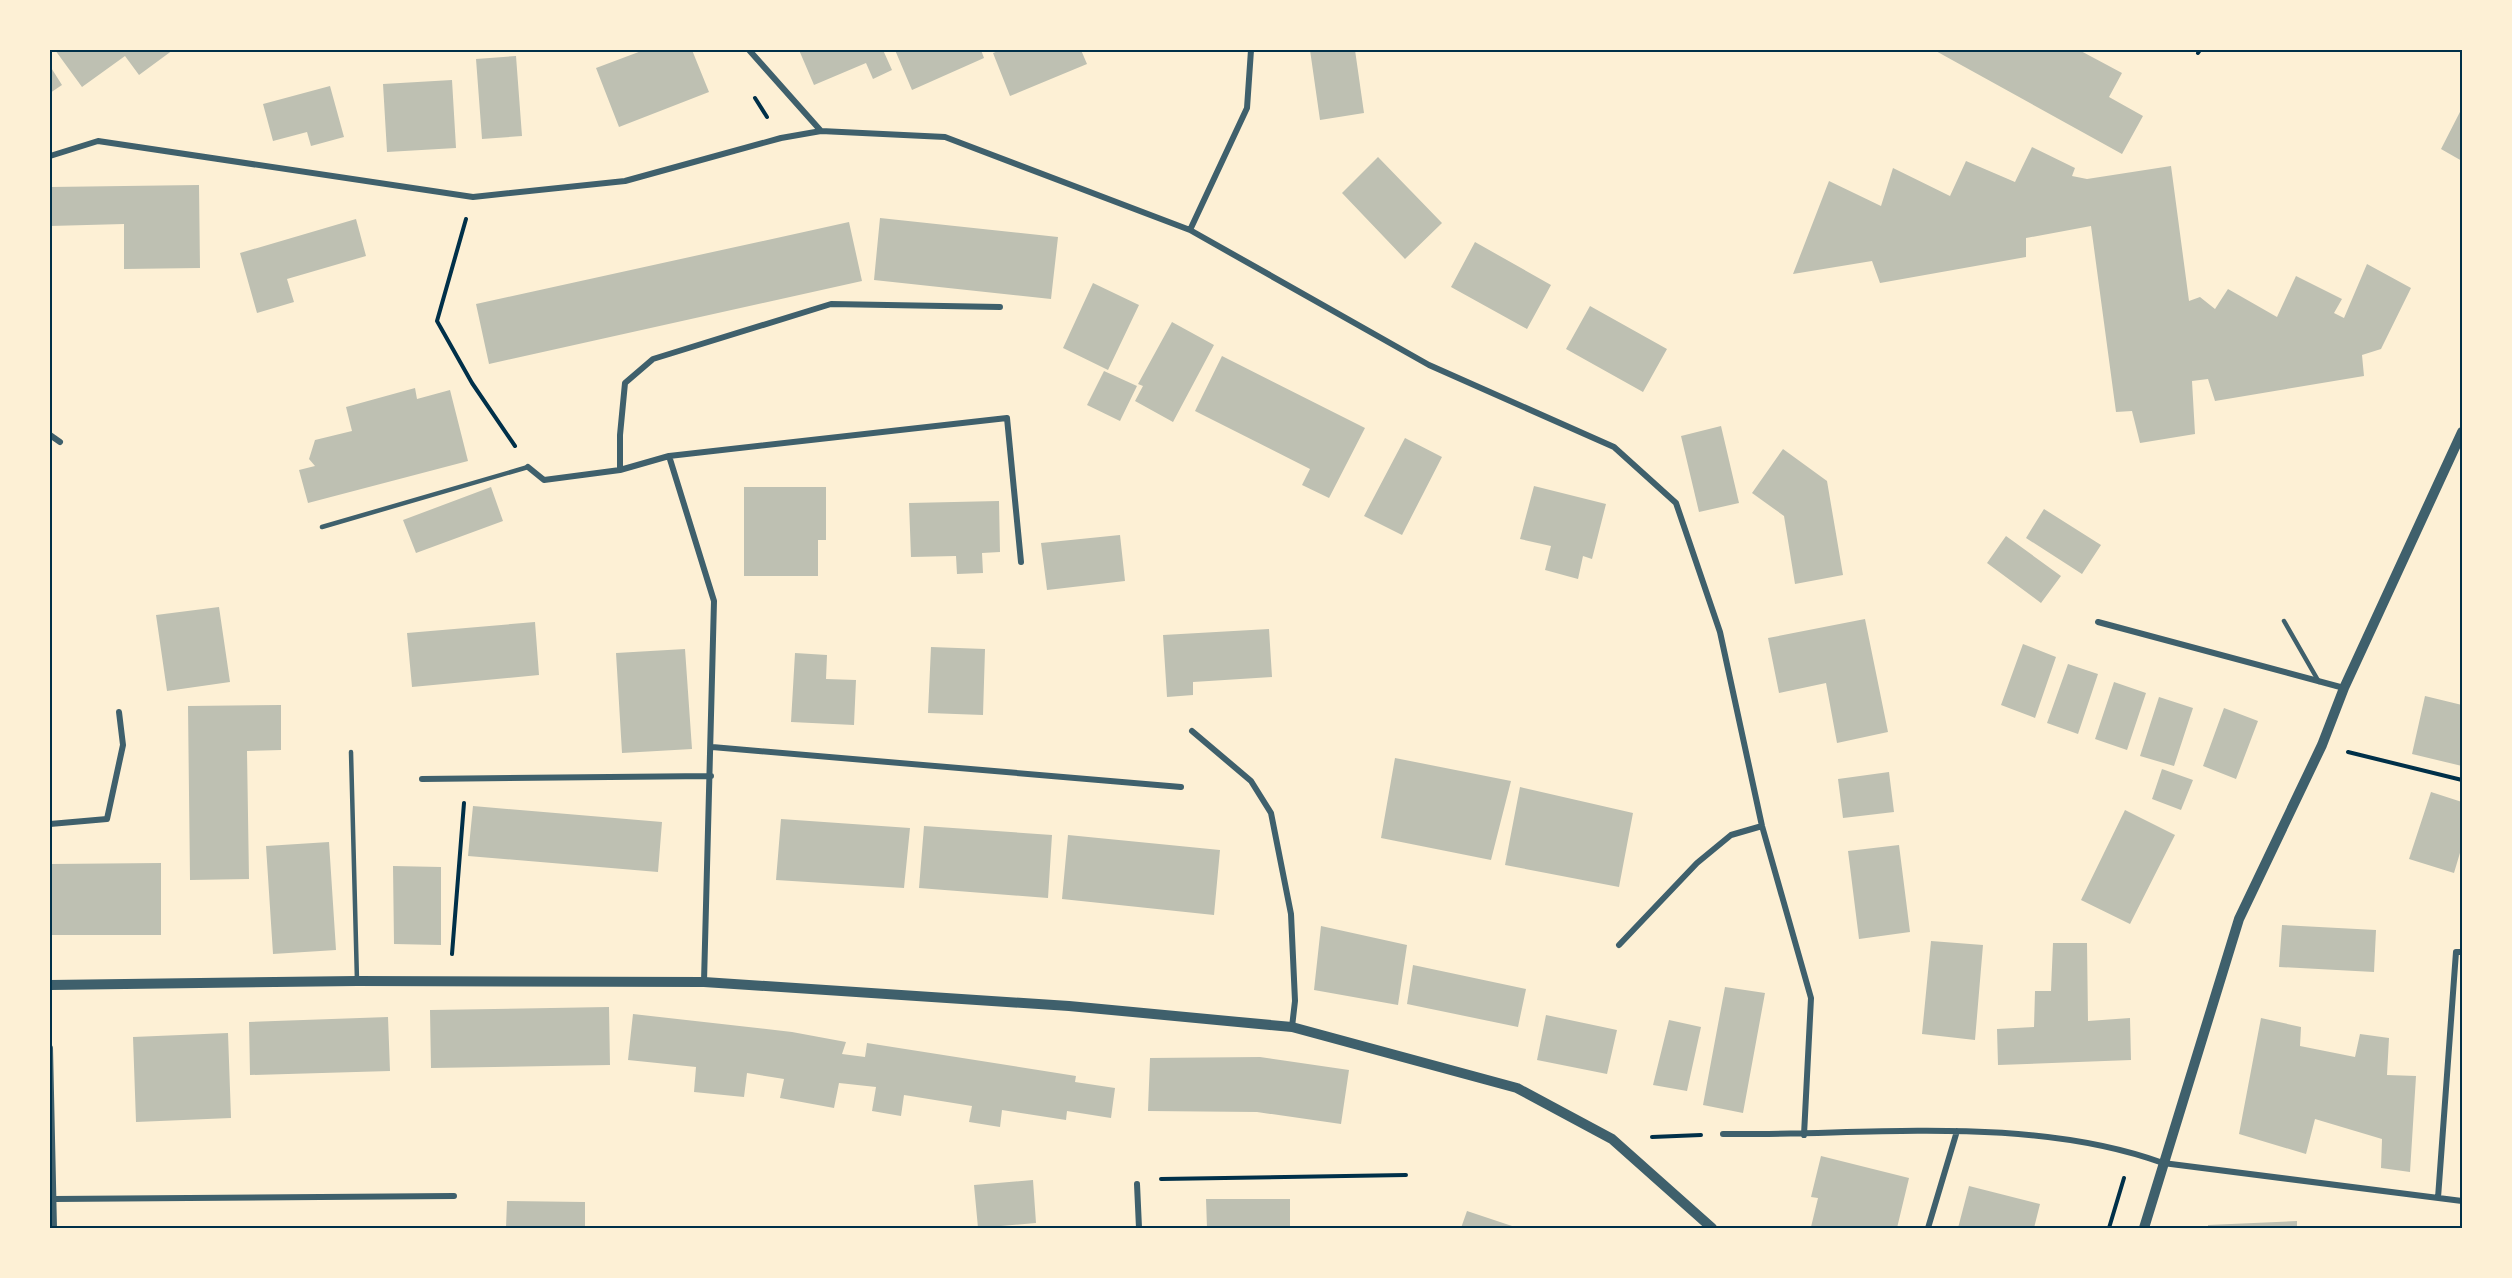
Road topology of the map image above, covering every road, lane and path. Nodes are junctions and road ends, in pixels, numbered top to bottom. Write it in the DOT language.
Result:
graph roads {
  1 [pos="749,50"];
  2 [pos="1251,50"];
  3 [pos="821,131"];
  4 [pos="50,156"];
  5 [pos="473,197"];
  6 [pos="1190,230"];
  7 [pos="1000,307"];
  8 [pos="2463,432"];
  9 [pos="50,435"];
  10 [pos="60,442"];
  11 [pos="669,456"];
  12 [pos="528,467"];
  13 [pos="620,470"];
  14 [pos="322,527"];
  15 [pos="1021,562"];
  16 [pos="2284,621"];
  17 [pos="2098,622"];
  18 [pos="2319,682"];
  19 [pos="2344,688"];
  20 [pos="119,712"];
  21 [pos="1192,731"];
  22 [pos="2322,745"];
  23 [pos="712,747"];
  24 [pos="351,752"];
  25 [pos="711,776"];
  26 [pos="465,778"];
  27 [pos="422,779"];
  28 [pos="2463,780"];
  29 [pos="1181,787"];
  30 [pos="50,824"];
  31 [pos="1762,826"];
  32 [pos="1619,945"];
  33 [pos="2463,952"];
  34 [pos="357,981"];
  35 [pos="450,982"];
  36 [pos="704,982"];
  37 [pos="50,985"];
  38 [pos="1292,1027"];
  39 [pos="50,1048"];
  40 [pos="1957,1131"];
  41 [pos="1723,1134"];
  42 [pos="1804,1135"];
  43 [pos="1612,1139"];
  44 [pos="2132,1152"];
  45 [pos="2163,1162"];
  46 [pos="1406,1175"];
  47 [pos="1164,1178"];
  48 [pos="1137,1184"];
  49 [pos="454,1196"];
  50 [pos="2438,1198"];
  51 [pos="54,1199"];
  52 [pos="2463,1201"];
  53 [pos="54,1228"];
  54 [pos="1138,1228"];
  55 [pos="1712,1228"];
  56 [pos="1928,1228"];
  57 [pos="2109,1228"];
  58 [pos="2144,1228"];
  1 -- 3 [label="street"];
  2 -- 6 [label="street"];
  3 -- 5 [label="street"];
  3 -- 6 [label="street"];
  4 -- 5 [label="street"];
  5 -- 12 [label="path"];
  6 -- 31 [label="street"];
  7 -- 13 [label="street"];
  8 -- 19 [label="street"];
  9 -- 10 [label="street"];
  11 -- 13 [label="street"];
  11 -- 15 [label="street"];
  11 -- 23 [label="street"];
  12 -- 13 [label="street"];
  12 -- 14 [label="lane"];
  16 -- 18 [label="lane"];
  17 -- 18 [label="street"];
  18 -- 19 [label="street"];
  19 -- 22 [label="street"];
  20 -- 30 [label="street"];
  21 -- 38 [label="street"];
  22 -- 28 [label="path"];
  22 -- 45 [label="street"];
  23 -- 25 [label="street"];
  23 -- 29 [label="street"];
  24 -- 34 [label="lane"];
  25 -- 26 [label="street"];
  25 -- 36 [label="street"];
  26 -- 27 [label="street"];
  26 -- 35 [label="path"];
  31 -- 32 [label="street"];
  31 -- 42 [label="street"];
  33 -- 50 [label="street"];
  34 -- 35 [label="street"];
  34 -- 37 [label="street"];
  35 -- 36 [label="street"];
  36 -- 38 [label="street"];
  38 -- 43 [label="street"];
  39 -- 51 [label="street"];
  40 -- 42 [label="street"];
  40 -- 44 [label="street"];
  40 -- 56 [label="street"];
  41 -- 42 [label="street"];
  41 -- 43 [label="path"];
  43 -- 55 [label="street"];
  44 -- 45 [label="street"];
  44 -- 57 [label="path"];
  45 -- 50 [label="street"];
  45 -- 58 [label="street"];
  46 -- 47 [label="path"];
  48 -- 54 [label="street"];
  49 -- 51 [label="street"];
  50 -- 52 [label="street"];
  51 -- 53 [label="street"];
}
